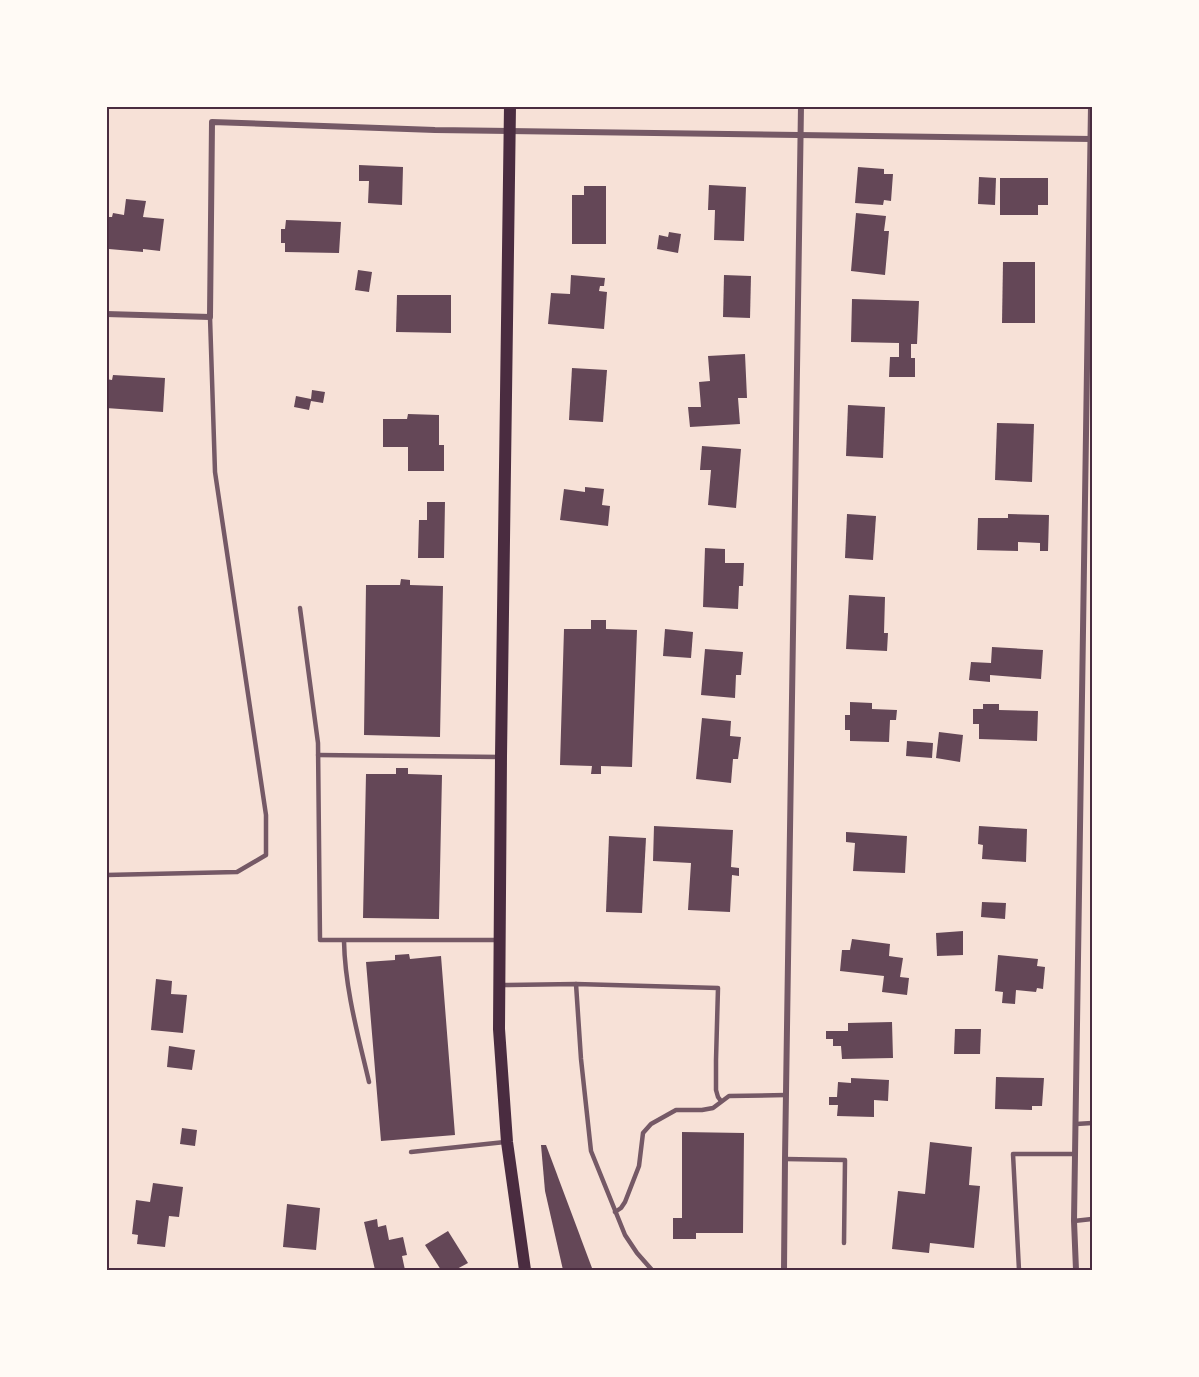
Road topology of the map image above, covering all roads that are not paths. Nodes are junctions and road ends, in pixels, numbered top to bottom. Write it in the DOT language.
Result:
graph roads {
  1 [pos="510,106"];
  2 [pos="801,106"];
  3 [pos="1091,106"];
  4 [pos="510,130"];
  5 [pos="801,135"];
  6 [pos="1091,139"];
  7 [pos="106,314"];
  8 [pos="210,316"];
  9 [pos="300,608"];
  10 [pos="318,755"];
  11 [pos="501,757"];
  12 [pos="106,875"];
  13 [pos="498,940"];
  14 [pos="344,941"];
  15 [pos="576,984"];
  16 [pos="499,985"];
  17 [pos="369,1082"];
  18 [pos="786,1095"];
  19 [pos="722,1101"];
  20 [pos="1092,1123"];
  21 [pos="1076,1125"];
  22 [pos="507,1142"];
  23 [pos="411,1152"];
  24 [pos="1075,1154"];
  25 [pos="785,1159"];
  26 [pos="615,1212"];
  27 [pos="1092,1219"];
  28 [pos="1074,1221"];
  29 [pos="844,1243"];
  30 [pos="525,1270"];
  31 [pos="652,1270"];
  32 [pos="784,1270"];
  33 [pos="1018,1270"];
  34 [pos="1076,1270"];
  1 -- 4 [label="main road"];
  2 -- 5 [label="street"];
  3 -- 6 [label="street"];
  4 -- 5 [label="street"];
  4 -- 8 [label="street"];
  4 -- 11 [label="main road"];
  5 -- 6 [label="street"];
  5 -- 18 [label="street"];
  6 -- 21 [label="street"];
  7 -- 8 [label="street"];
  8 -- 12 [label="lane"];
  9 -- 10 [label="lane"];
  10 -- 11 [label="lane"];
  10 -- 14 [label="lane"];
  11 -- 13 [label="main road"];
  13 -- 14 [label="lane"];
  13 -- 16 [label="main road"];
  14 -- 17 [label="lane"];
  15 -- 16 [label="lane"];
  15 -- 19 [label="lane"];
  15 -- 26 [label="lane"];
  16 -- 22 [label="main road"];
  18 -- 19 [label="lane"];
  18 -- 25 [label="street"];
  19 -- 26 [label="lane"];
  20 -- 21 [label="lane"];
  21 -- 24 [label="street"];
  22 -- 23 [label="lane"];
  22 -- 30 [label="main road"];
  24 -- 28 [label="street"];
  24 -- 33 [label="lane"];
  25 -- 29 [label="lane"];
  25 -- 32 [label="street"];
  26 -- 31 [label="lane"];
  27 -- 28 [label="lane"];
  28 -- 34 [label="street"];
}
